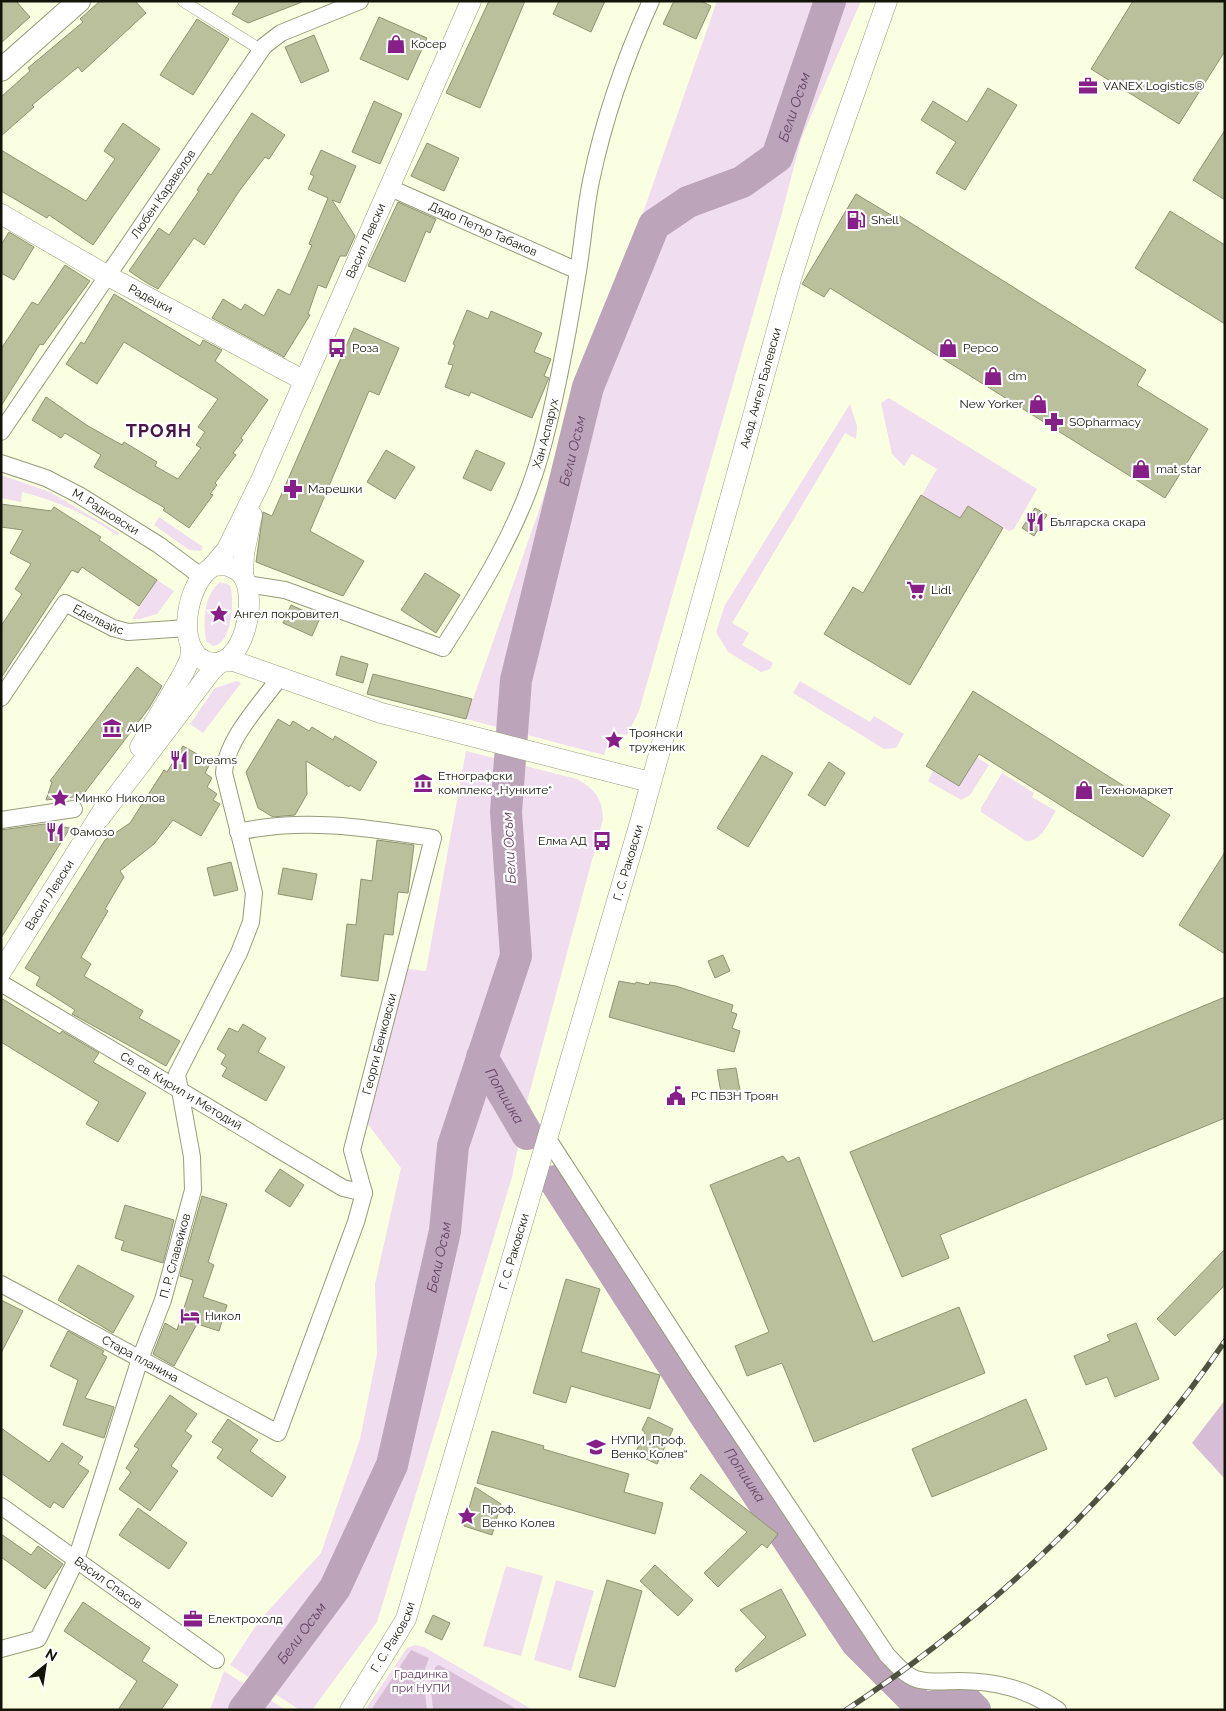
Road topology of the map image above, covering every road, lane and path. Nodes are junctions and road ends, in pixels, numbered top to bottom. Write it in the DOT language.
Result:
graph roads {
  1 [pos="79,1"];
  2 [pos="184,1"];
  3 [pos="360,1"];
  4 [pos="471,1"];
  5 [pos="651,1"];
  6 [pos="887,1"];
  7 [pos="261,50"];
  8 [pos="1,70"];
  9 [pos="388,187"];
  10 [pos="1,214"];
  11 [pos="578,271"];
  12 [pos="108,276"];
  13 [pos="303,380"];
  14 [pos="1,432"];
  15 [pos="1,463"];
  16 [pos="261,480"];
  17 [pos="207,571"];
  18 [pos="245,580"];
  19 [pos="246,627"];
  20 [pos="188,628"];
  21 [pos="191,648"];
  22 [pos="221,662"];
  23 [pos="280,677"];
  24 [pos="313,689"];
  25 [pos="1,698"];
  26 [pos="650,782"];
  27 [pos="74,810"];
  28 [pos="98,819"];
  29 [pos="1,820"];
  30 [pos="238,832"];
  31 [pos="1,972"];
  32 [pos="1,983"];
  33 [pos="180,1090"];
  34 [pos="546,1136"];
  35 [pos="364,1193"];
  36 [pos="1,1284"];
  37 [pos="140,1359"];
  38 [pos="1,1506"];
  39 [pos="76,1560"];
  40 [pos="1,1650"];
  41 [pos="216,1660"];
  42 [pos="350,1710"];
  43 [pos="1058,1710"];
  1 -- 8 [label="main road"];
  2 -- 7 [label="street"];
  3 -- 7 [label="street, Любен Каравелов"];
  4 -- 9 [label="street, Васил Левски"];
  5 -- 11 [label="street, Хан Аспарух"];
  6 -- 26 [label="street, Акад. Ангел Балевски"];
  7 -- 12 [label="street, Любен Каравелов"];
  9 -- 11 [label="street, Дядо Петър Табаков"];
  9 -- 13 [label="street, Васил Левски"];
  10 -- 12 [label="street, Радецки"];
  11 -- 18 [label="street, Хан Аспарух"];
  12 -- 13 [label="street, Радецки"];
  12 -- 14 [label="street, Любен Каравелов"];
  13 -- 16 [label="street, Васил Левски"];
  15 -- 17 [label="street, М. Радковски"];
  16 -- 17 [label="street, Васил Левски"];
  16 -- 18 [label="street, Васил Левски"];
  17 -- 18 [label="street"];
  17 -- 20 [label="street"];
  18 -- 19 [label="street"];
  19 -- 22 [label="street"];
  19 -- 24 [label="street"];
  20 -- 21 [label="street"];
  20 -- 25 [label="street, Еделвайс"];
  21 -- 22 [label="street"];
  21 -- 28 [label="street, Васил Левски"];
  22 -- 23 [label="street"];
  22 -- 28 [label="street, Васил Левски"];
  23 -- 24 [label="street"];
  23 -- 30 [label="street, П. Р. Славейков"];
  24 -- 26 [label="street"];
  26 -- 34 [label="street, Г. С. Раковски"];
  27 -- 29 [label="street"];
  28 -- 31 [label="street, Васил Левски"];
  30 -- 33 [label="street, П. Р. Славейков"];
  30 -- 35 [label="street, Георги Бенковски"];
  32 -- 33 [label="street, Св. св. Кирил и Методий"];
  33 -- 35 [label="street, Св. св. Кирил и Методий"];
  33 -- 37 [label="street, П. Р. Славейков"];
  34 -- 42 [label="street, Г. С. Раковски"];
  34 -- 43 [label="street"];
  35 -- 37 [label="street, Стара планина"];
  36 -- 37 [label="street, Стара планина"];
  37 -- 39 [label="street, П. Р. Славейков"];
  38 -- 39 [label="street, Васил Спасов"];
  39 -- 40 [label="street, П. Р. Славейков"];
  39 -- 41 [label="street, Васил Спасов"];
}
